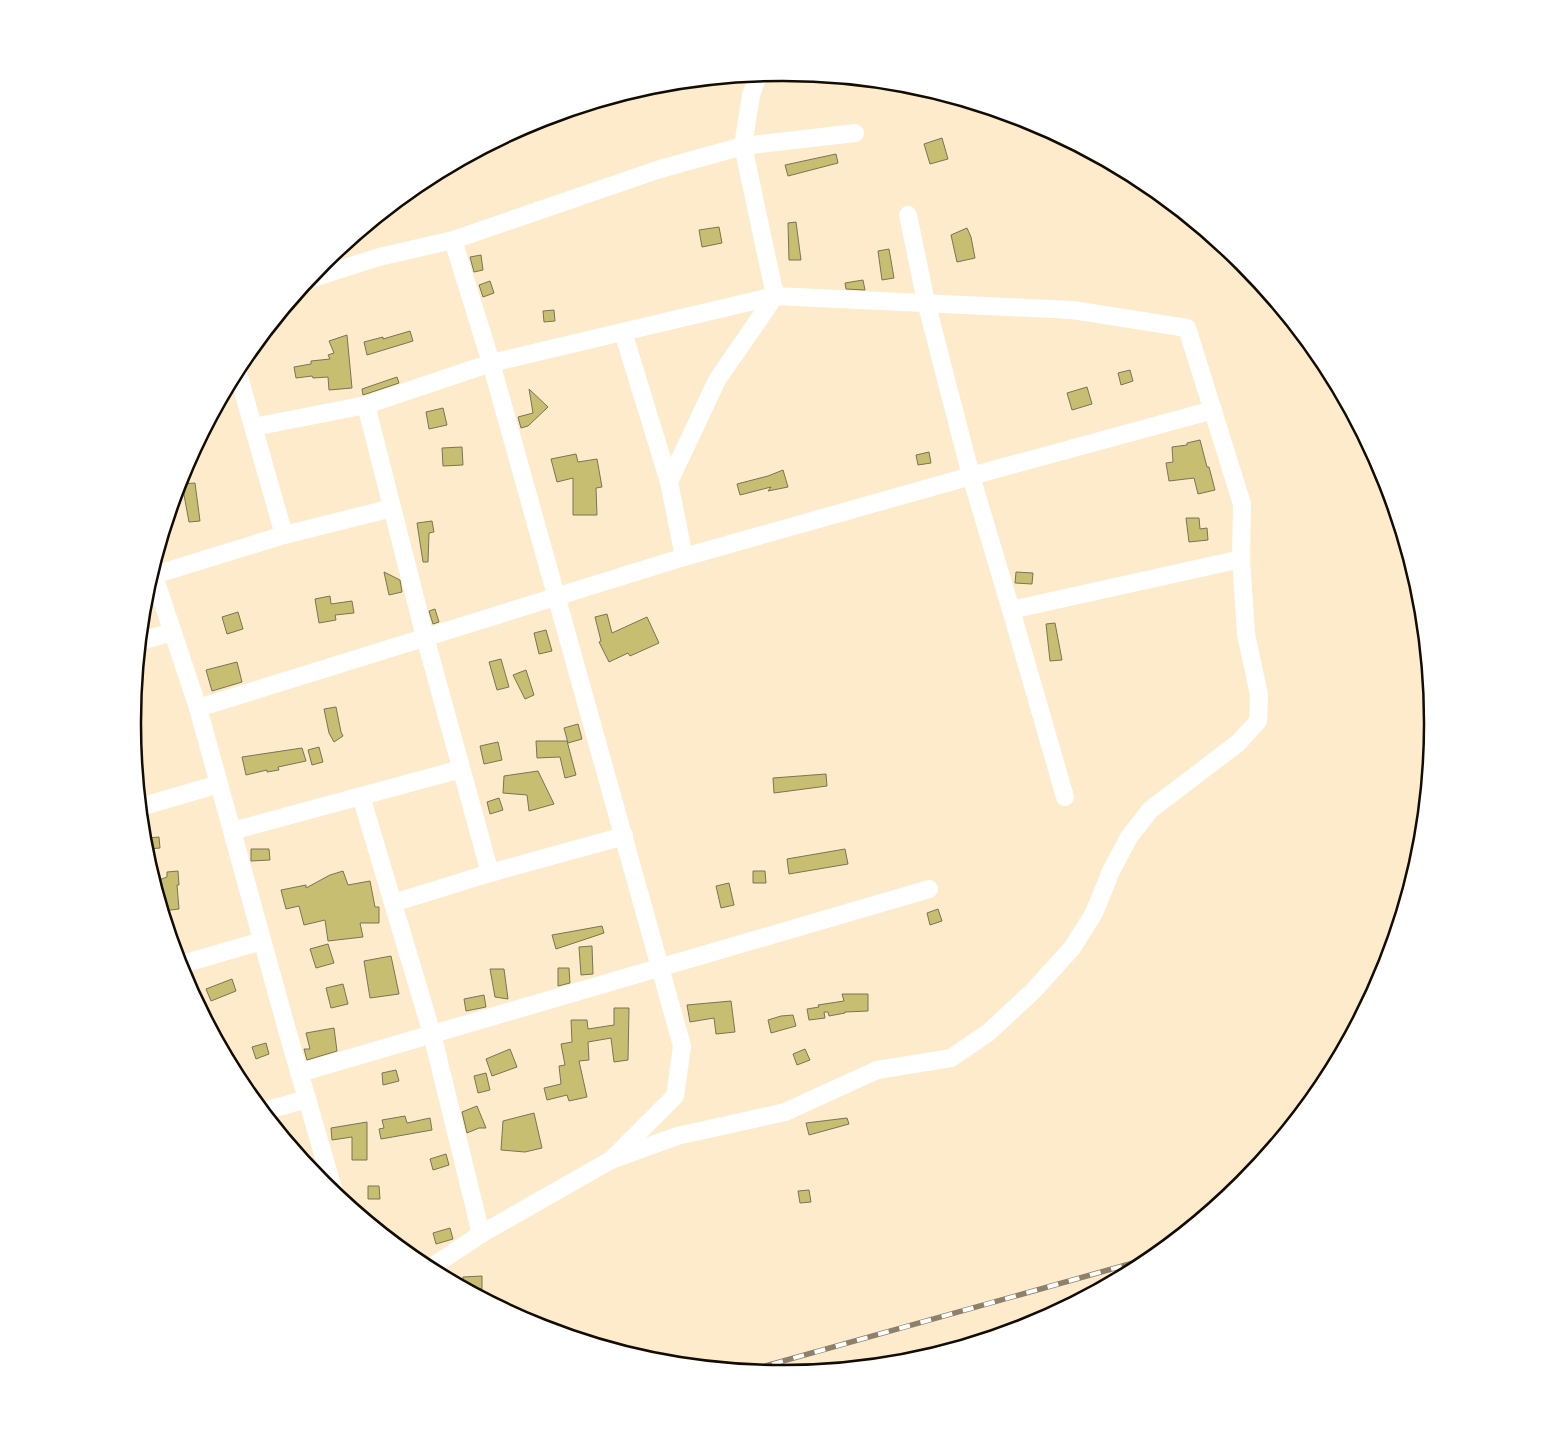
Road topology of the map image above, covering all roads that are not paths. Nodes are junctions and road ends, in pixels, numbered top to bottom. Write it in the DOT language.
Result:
graph roads {
  1 [pos="755,82"];
  2 [pos="855,133"];
  3 [pos="743,146"];
  4 [pos="908,215"];
  5 [pos="453,240"];
  6 [pos="324,275"];
  7 [pos="775,296"];
  8 [pos="926,302"];
  9 [pos="623,332"];
  10 [pos="491,363"];
  11 [pos="240,381"];
  12 [pos="366,405"];
  13 [pos="1213,410"];
  14 [pos="254,427"];
  15 [pos="971,476"];
  16 [pos="669,482"];
  17 [pos="392,508"];
  18 [pos="284,536"];
  19 [pos="684,557"];
  20 [pos="1241,559"];
  21 [pos="160,571"];
  22 [pos="157,583"];
  23 [pos="556,597"];
  24 [pos="1012,610"];
  25 [pos="173,632"];
  26 [pos="425,637"];
  27 [pos="146,639"];
  28 [pos="198,708"];
  29 [pos="461,769"];
  30 [pos="219,784"];
  31 [pos="362,796"];
  32 [pos="1065,797"];
  33 [pos="146,805"];
  34 [pos="232,831"];
  35 [pos="624,836"];
  36 [pos="490,873"];
  37 [pos="928,889"];
  38 [pos="393,903"];
  39 [pos="262,941"];
  40 [pos="188,963"];
  41 [pos="661,967"];
  42 [pos="432,1034"];
  43 [pos="299,1073"];
  44 [pos="307,1099"];
  45 [pos="270,1109"];
  46 [pos="611,1160"];
  47 [pos="330,1178"];
  48 [pos="481,1234"];
  49 [pos="437,1264"];
  1 -- 3 [label="street"];
  2 -- 3 [label="street"];
  3 -- 5 [label="street"];
  3 -- 7 [label="street"];
  4 -- 8 [label="street"];
  5 -- 6 [label="street"];
  5 -- 10 [label="street"];
  7 -- 8 [label="street"];
  7 -- 9 [label="street"];
  7 -- 16 [label="street"];
  8 -- 13 [label="street"];
  8 -- 15 [label="street"];
  9 -- 10 [label="street"];
  9 -- 16 [label="street"];
  10 -- 12 [label="street"];
  10 -- 23 [label="street"];
  11 -- 14 [label="street"];
  12 -- 14 [label="street"];
  12 -- 17 [label="street"];
  13 -- 15 [label="street"];
  13 -- 20 [label="street"];
  14 -- 18 [label="street"];
  15 -- 19 [label="street"];
  15 -- 24 [label="street"];
  16 -- 19 [label="street"];
  17 -- 18 [label="street"];
  17 -- 26 [label="street"];
  18 -- 21 [label="street"];
  19 -- 23 [label="street"];
  20 -- 24 [label="street"];
  20 -- 46 [label="street"];
  22 -- 25 [label="street"];
  23 -- 26 [label="street"];
  23 -- 35 [label="street"];
  24 -- 32 [label="street"];
  25 -- 27 [label="street"];
  25 -- 28 [label="street"];
  26 -- 28 [label="street"];
  26 -- 29 [label="street"];
  28 -- 30 [label="street"];
  29 -- 31 [label="street"];
  29 -- 36 [label="street"];
  30 -- 33 [label="street"];
  30 -- 34 [label="street"];
  31 -- 34 [label="street"];
  31 -- 38 [label="street"];
  34 -- 39 [label="street"];
  35 -- 36 [label="street"];
  35 -- 41 [label="street"];
  36 -- 38 [label="street"];
  37 -- 41 [label="street"];
  38 -- 42 [label="street"];
  39 -- 40 [label="street"];
  39 -- 43 [label="street"];
  41 -- 42 [label="street"];
  41 -- 46 [label="street"];
  42 -- 43 [label="street"];
  42 -- 48 [label="street"];
  43 -- 44 [label="street"];
  44 -- 45 [label="street"];
  44 -- 47 [label="street"];
  46 -- 48 [label="street"];
  48 -- 49 [label="street"];
}
